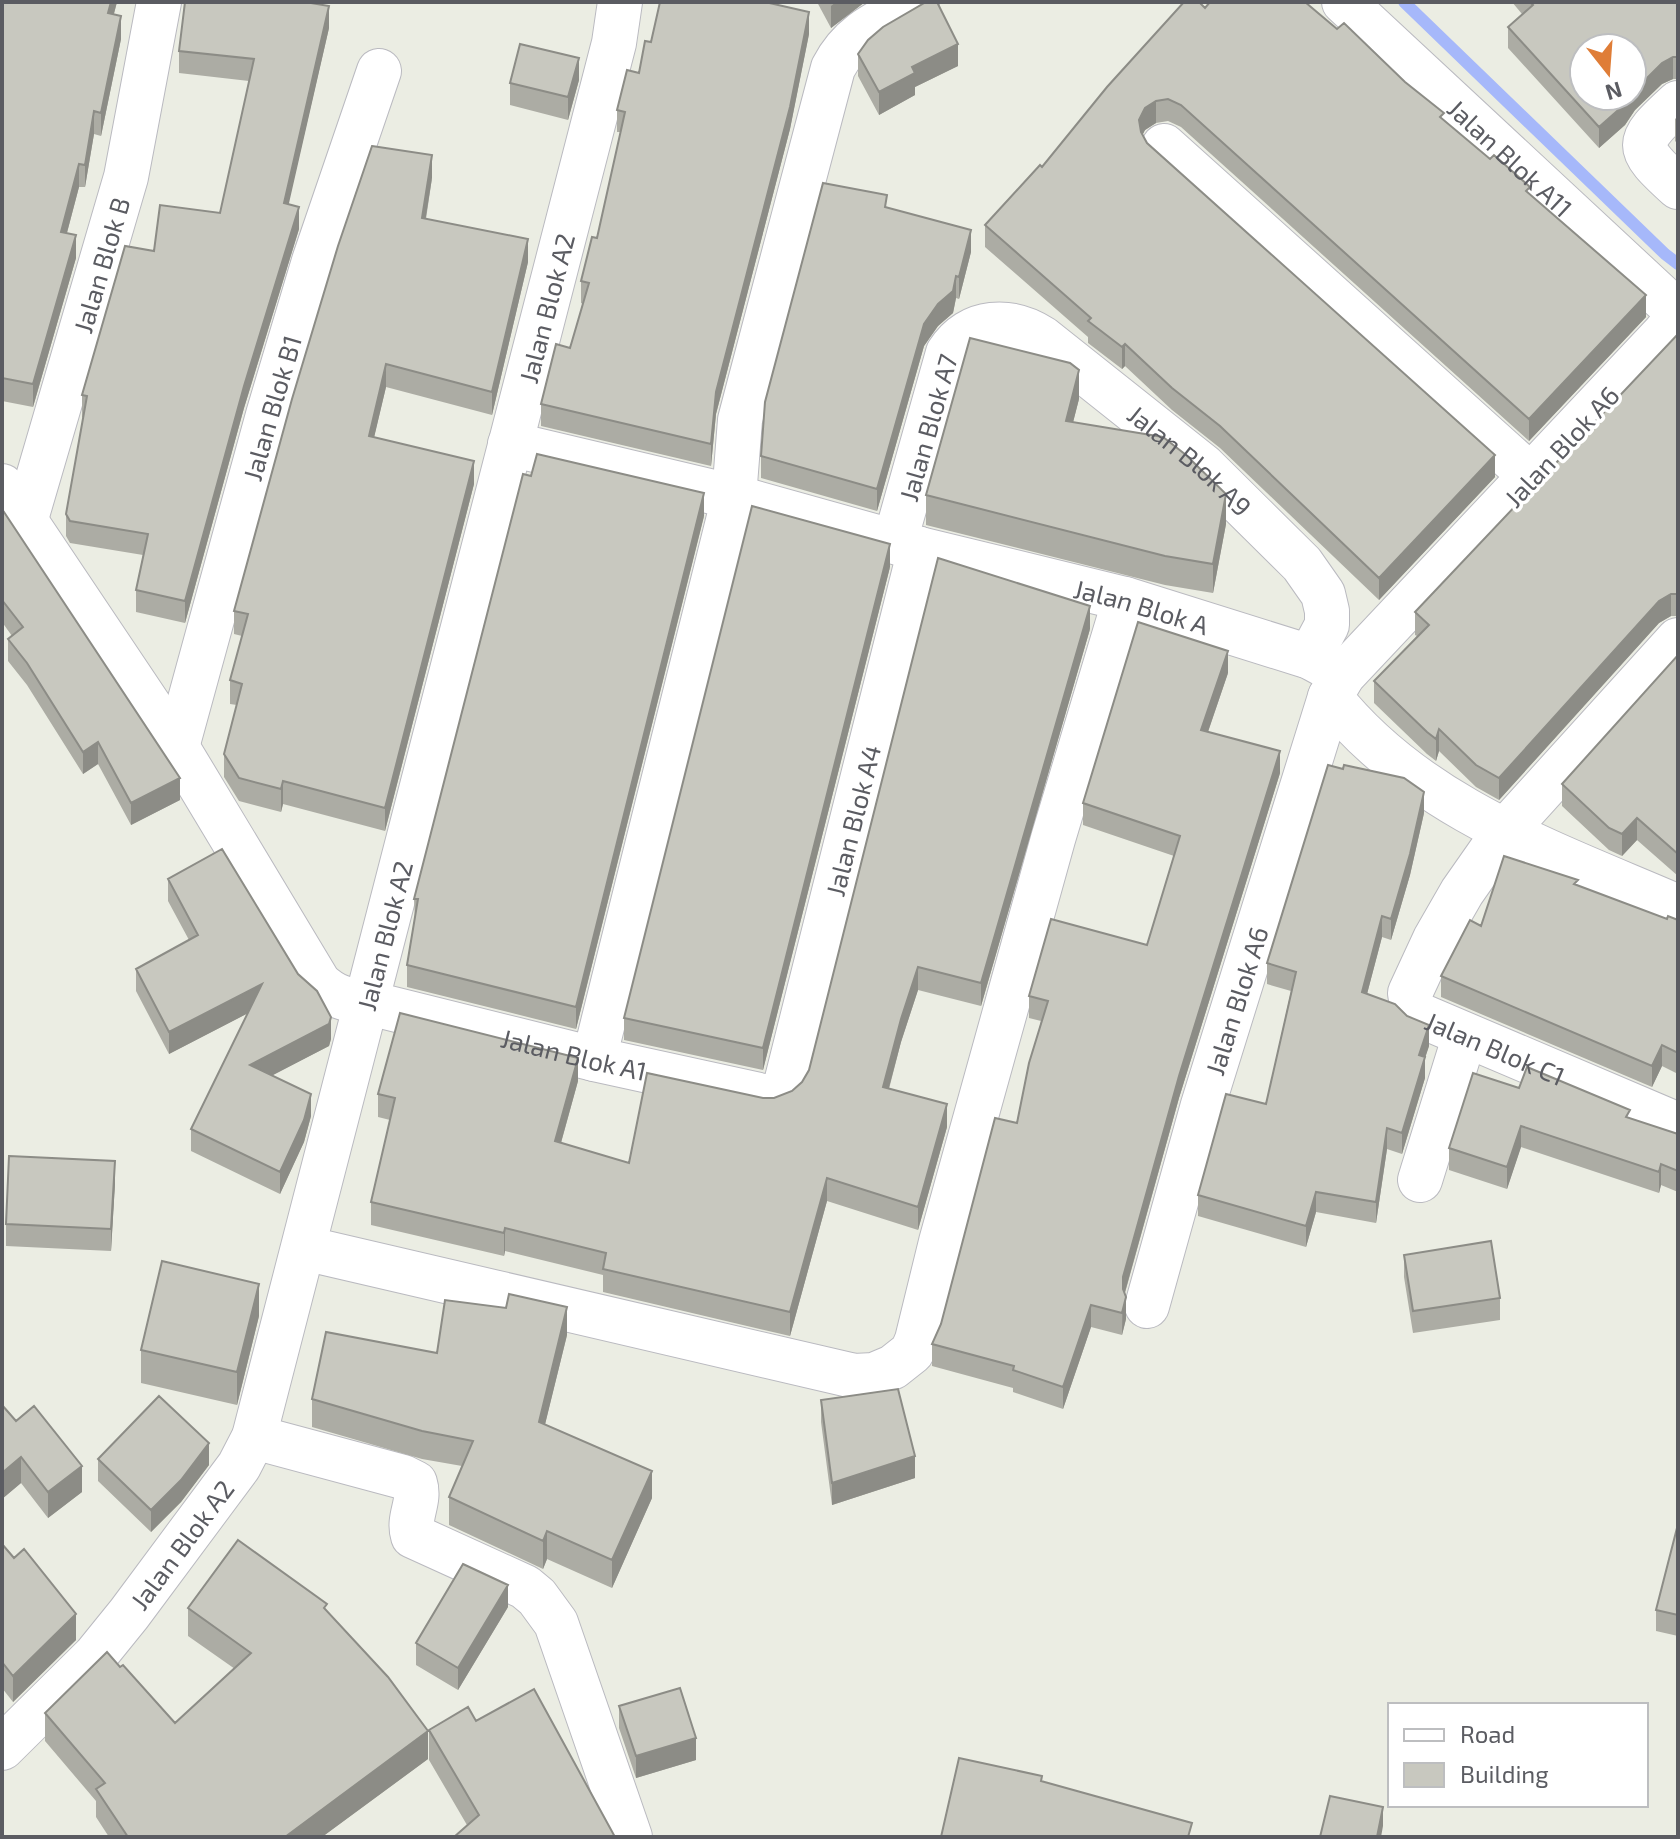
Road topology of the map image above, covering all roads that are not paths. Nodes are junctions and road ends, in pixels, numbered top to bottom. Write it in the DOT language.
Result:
graph roads {
  1 [pos="159,2"];
  2 [pos="917,2"];
  3 [pos="1344,2"];
  4 [pos="617,22"];
  5 [pos="379,71"];
  6 [pos="1665,115"];
  7 [pos="1164,146"];
  8 [pos="1678,187"];
  9 [pos="1674,316"];
  10 [pos="978,328"];
  11 [pos="510,444"];
  12 [pos="1532,477"];
  13 [pos="2,486"];
  14 [pos="734,497"];
  15 [pos="25,522"];
  16 [pos="907,545"];
  17 [pos="1125,599"];
  18 [pos="1678,640"];
  19 [pos="1328,676"];
  20 [pos="177,747"];
  21 [pos="1504,832"];
  22 [pos="1678,907"];
  23 [pos="365,1002"];
  24 [pos="1465,1035"];
  25 [pos="594,1059"];
  26 [pos="782,1091"];
  27 [pos="1678,1125"];
  28 [pos="1420,1180"];
  29 [pos="304,1248"];
  30 [pos="1147,1306"];
  31 [pos="254,1437"];
  32 [pos="2,1748"];
  33 [pos="630,1837"];
  1 -- 15 [label="street, Jalan Blok B"];
  2 -- 14 [label="street"];
  3 -- 9 [label="street, Jalan Blok A11"];
  4 -- 11 [label="street, Jalan Blok A2"];
  5 -- 20 [label="street, Jalan Blok B1"];
  6 -- 8 [label="street"];
  7 -- 12 [label="street"];
  9 -- 12 [label="street, Jalan Blok A6"];
  10 -- 16 [label="street, Jalan Blok A7"];
  10 -- 19 [label="street, Jalan Blok A9"];
  11 -- 14 [label="street, Jalan Blok A"];
  11 -- 23 [label="street, Jalan Blok A2"];
  12 -- 19 [label="street, Jalan Blok A6"];
  13 -- 15 [label="street"];
  14 -- 16 [label="street, Jalan Blok A"];
  14 -- 25 [label="street"];
  15 -- 20 [label="street"];
  16 -- 17 [label="street, Jalan Blok A"];
  16 -- 26 [label="street, Jalan Blok A4"];
  17 -- 19 [label="street, Jalan Blok A"];
  17 -- 29 [label="street"];
  18 -- 21 [label="street"];
  19 -- 21 [label="street"];
  19 -- 30 [label="street, Jalan Blok A6"];
  20 -- 23 [label="street"];
  21 -- 22 [label="street"];
  21 -- 24 [label="street, Jalan Blok C1"];
  23 -- 25 [label="street, Jalan Blok A1"];
  23 -- 29 [label="street, Jalan Blok A2"];
  24 -- 27 [label="street, Jalan Blok C1"];
  24 -- 28 [label="street"];
  25 -- 26 [label="street, Jalan Blok A1"];
  29 -- 31 [label="street, Jalan Blok A2"];
  31 -- 32 [label="street, Jalan Blok A2"];
  31 -- 33 [label="street"];
}
